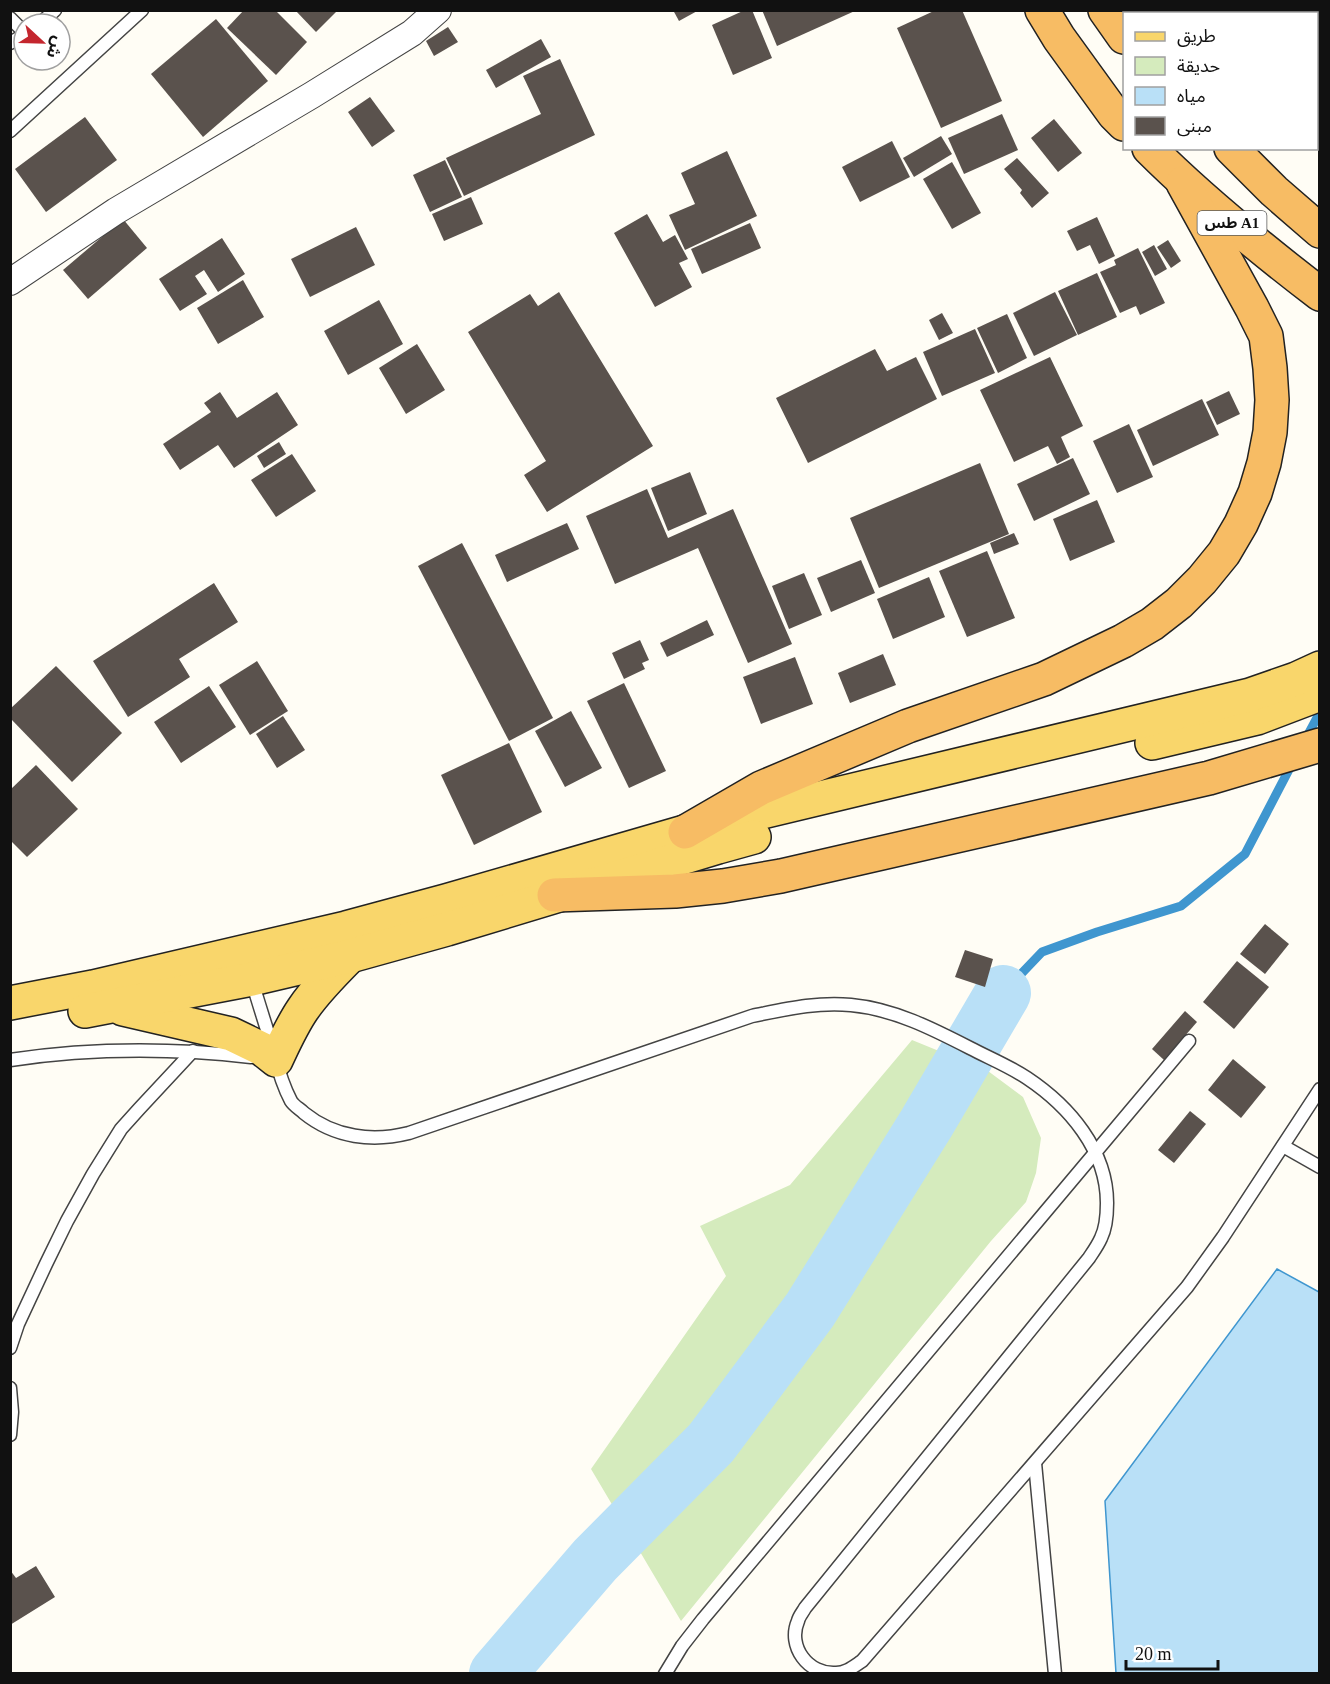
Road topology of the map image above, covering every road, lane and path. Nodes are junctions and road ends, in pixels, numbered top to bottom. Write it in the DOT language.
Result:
graph roads {
  1 [pos="14,10"];
  2 [pos="142,10"];
  3 [pos="438,10"];
  4 [pos="1042,10"];
  5 [pos="1105,10"];
  6 [pos="10,17"];
  7 [pos="1123,34"];
  8 [pos="1123,122"];
  9 [pos="10,131"];
  10 [pos="1151,150"];
  11 [pos="1234,150"];
  12 [pos="1183,183"];
  13 [pos="1320,231"];
  14 [pos="10,282"];
  15 [pos="1320,294"];
  16 [pos="1320,668"];
  17 [pos="1320,694"];
  18 [pos="1140,734"];
  19 [pos="1320,745"];
  20 [pos="685,831"];
  21 [pos="554,896"];
  22 [pos="350,956"];
  23 [pos="252,979"];
  24 [pos="10,1003"];
  25 [pos="110,1006"];
  26 [pos="10,1025"];
  27 [pos="1189,1041"];
  28 [pos="193,1051"];
  29 [pos="10,1060"];
  30 [pos="276,1060"];
  31 [pos="1320,1089"];
  32 [pos="1283,1146"];
  33 [pos="1096,1152"];
  34 [pos="1320,1167"];
  35 [pos="10,1348"];
  36 [pos="10,1388"];
  37 [pos="10,1435"];
  38 [pos="1035,1463"];
  39 [pos="665,1674"];
  40 [pos="1055,1674"];
  1 -- 6 [label="lane"];
  2 -- 9 [label="lane"];
  3 -- 14 [label="street"];
  4 -- 8 [label="highway"];
  5 -- 7 [label="highway"];
  10 -- 12 [label="highway, طس A1"];
  11 -- 13 [label="highway, طس A1"];
  12 -- 15 [label="highway, طس A1"];
  12 -- 20 [label="highway"];
  16 -- 18 [label="main road"];
  17 -- 18 [label="main road"];
  18 -- 20 [label="main road"];
  18 -- 21 [label="main road"];
  19 -- 21 [label="highway"];
  20 -- 24 [label="main road"];
  21 -- 22 [label="main road"];
  22 -- 23 [label="main road"];
  22 -- 30 [label="main road"];
  23 -- 25 [label="main road"];
  23 -- 30 [label="lane"];
  25 -- 26 [label="main road"];
  25 -- 30 [label="main road"];
  27 -- 33 [label="lane"];
  28 -- 29 [label="lane"];
  28 -- 30 [label="lane"];
  28 -- 35 [label="lane"];
  30 -- 33 [label="lane"];
  31 -- 32 [label="lane"];
  32 -- 34 [label="lane"];
  32 -- 38 [label="lane"];
  33 -- 38 [label="lane"];
  33 -- 39 [label="lane"];
  36 -- 37 [label="lane"];
  38 -- 40 [label="lane"];
}
